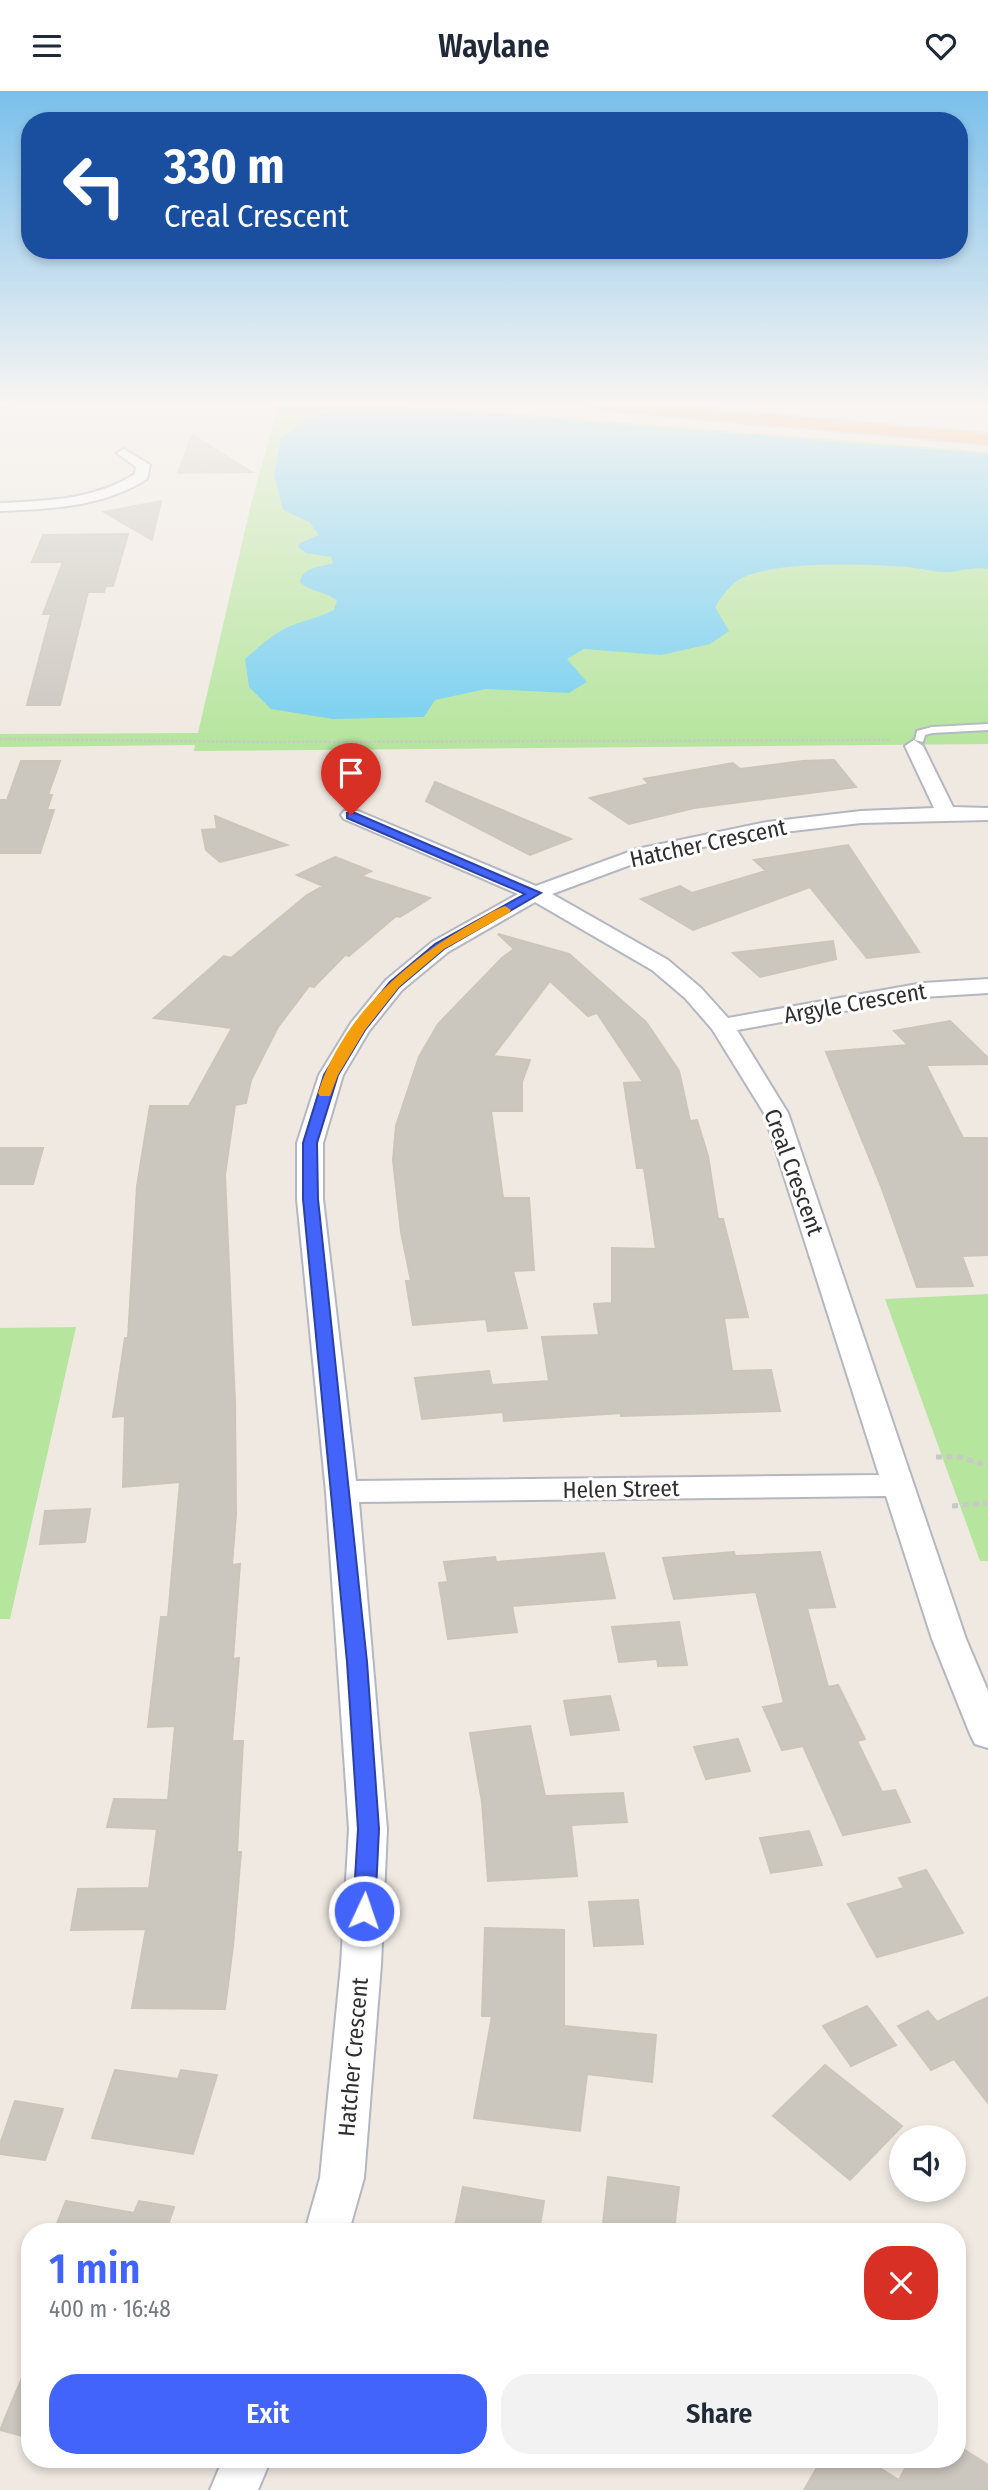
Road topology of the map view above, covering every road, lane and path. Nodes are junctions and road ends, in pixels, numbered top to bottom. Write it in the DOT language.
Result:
graph roads {
  1 [pos="988,727"];
  2 [pos="0,739"];
  3 [pos="887,740"];
  4 [pos="917,743"];
  5 [pos="946,813"];
  6 [pos="988,814"];
  7 [pos="351,815"];
  8 [pos="535,893"];
  9 [pos="988,986"];
  10 [pos="722,1026"];
  11 [pos="936,1457"];
  12 [pos="988,1466"];
  13 [pos="900,1485"];
  14 [pos="342,1492"];
  15 [pos="988,1503"];
  16 [pos="952,1506"];
  17 [pos="988,1734"];
  18 [pos="329,2223"];
  19 [pos="243,2468"];
  20 [pos="234,2490"];
  1 -- 4 [label="lane"];
  2 -- 3 [label="path"];
  4 -- 5 [label="street"];
  5 -- 6 [label="street, Hatcher Crescent"];
  5 -- 8 [label="street, Hatcher Crescent"];
  7 -- 8 [label="street, Creal Crescent"];
  8 -- 10 [label="street, Creal Crescent"];
  8 -- 14 [label="street, Hatcher Crescent"];
  9 -- 10 [label="street, Argyle Crescent"];
  10 -- 13 [label="street, Creal Crescent"];
  11 -- 12 [label="path"];
  13 -- 14 [label="street, Helen Street"];
  13 -- 17 [label="street, Creal Crescent"];
  14 -- 18 [label="street, Hatcher Crescent"];
  15 -- 16 [label="path"];
  19 -- 20 [label="street"];
}
